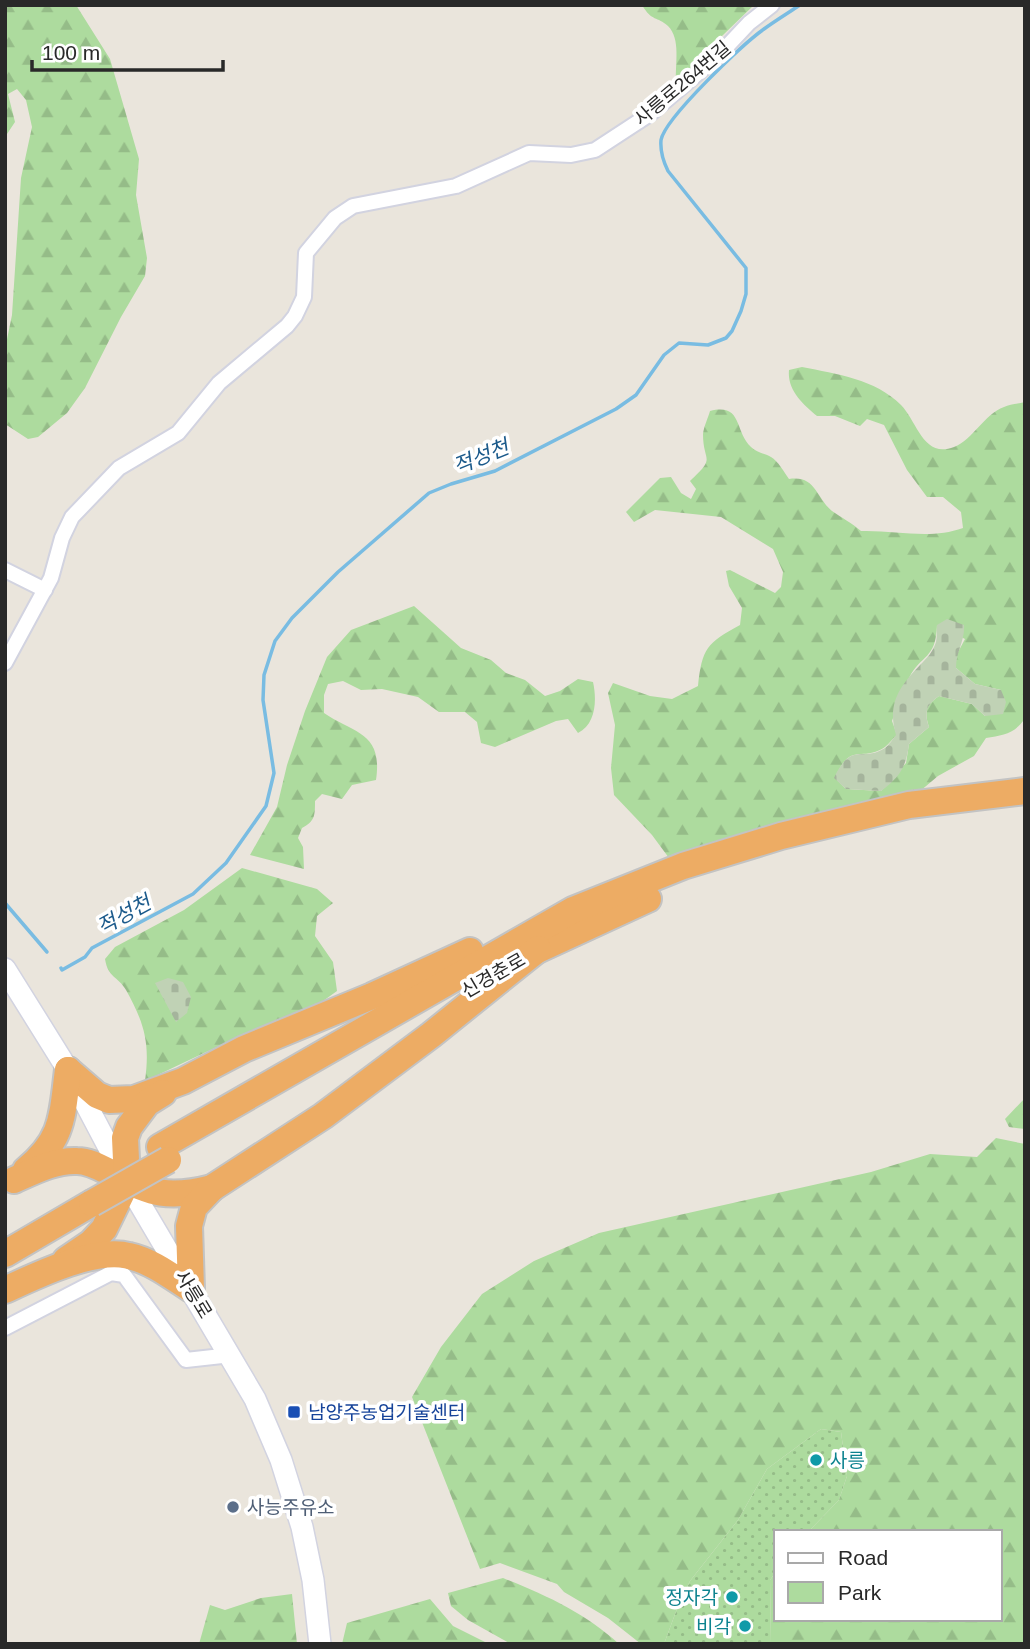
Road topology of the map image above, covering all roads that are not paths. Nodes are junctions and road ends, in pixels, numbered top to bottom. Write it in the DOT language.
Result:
graph roads {
  1 [pos="772,5"];
  2 [pos="5,570"];
  3 [pos="45,590"];
  4 [pos="5,663"];
  5 [pos="1025,791"];
  6 [pos="1025,805"];
  7 [pos="573,910"];
  8 [pos="538,949"];
  9 [pos="5,969"];
  10 [pos="68,1070"];
  11 [pos="183,1081"];
  12 [pos="164,1154"];
  13 [pos="127,1182"];
  14 [pos="10,1183"];
  15 [pos="212,1188"];
  16 [pos="88,1196"];
  17 [pos="5,1234"];
  18 [pos="5,1254"];
  19 [pos="56,1267"];
  20 [pos="191,1289"];
  21 [pos="5,1290"];
  22 [pos="5,1328"];
  23 [pos="231,1354"];
  24 [pos="320,1644"];
  1 -- 3 [label="street, 사릉로264번길"];
  2 -- 3 [label="street"];
  3 -- 4 [label="street, 사릉로264번길"];
  5 -- 7 [label="highway, 신경춘로"];
  6 -- 8 [label="highway, 신경춘로"];
  7 -- 11 [label="highway"];
  7 -- 12 [label="highway, 신경춘로"];
  8 -- 12 [label="highway, 신경춘로"];
  8 -- 15 [label="highway"];
  9 -- 10 [label="street, 사릉로"];
  10 -- 11 [label="highway"];
  10 -- 13 [label="street, 사릉로"];
  10 -- 14 [label="highway"];
  11 -- 13 [label="highway"];
  12 -- 16 [label="highway, 신경춘로"];
  13 -- 14 [label="highway"];
  13 -- 15 [label="highway"];
  13 -- 19 [label="highway"];
  13 -- 20 [label="street, 사릉로"];
  15 -- 20 [label="highway"];
  16 -- 17 [label="highway, 신경춘로"];
  16 -- 18 [label="highway, 신경춘로"];
  19 -- 20 [label="highway"];
  19 -- 21 [label="highway"];
  20 -- 23 [label="street, 사릉로"];
  22 -- 23 [label="street"];
  23 -- 24 [label="street, 사릉로"];
}
